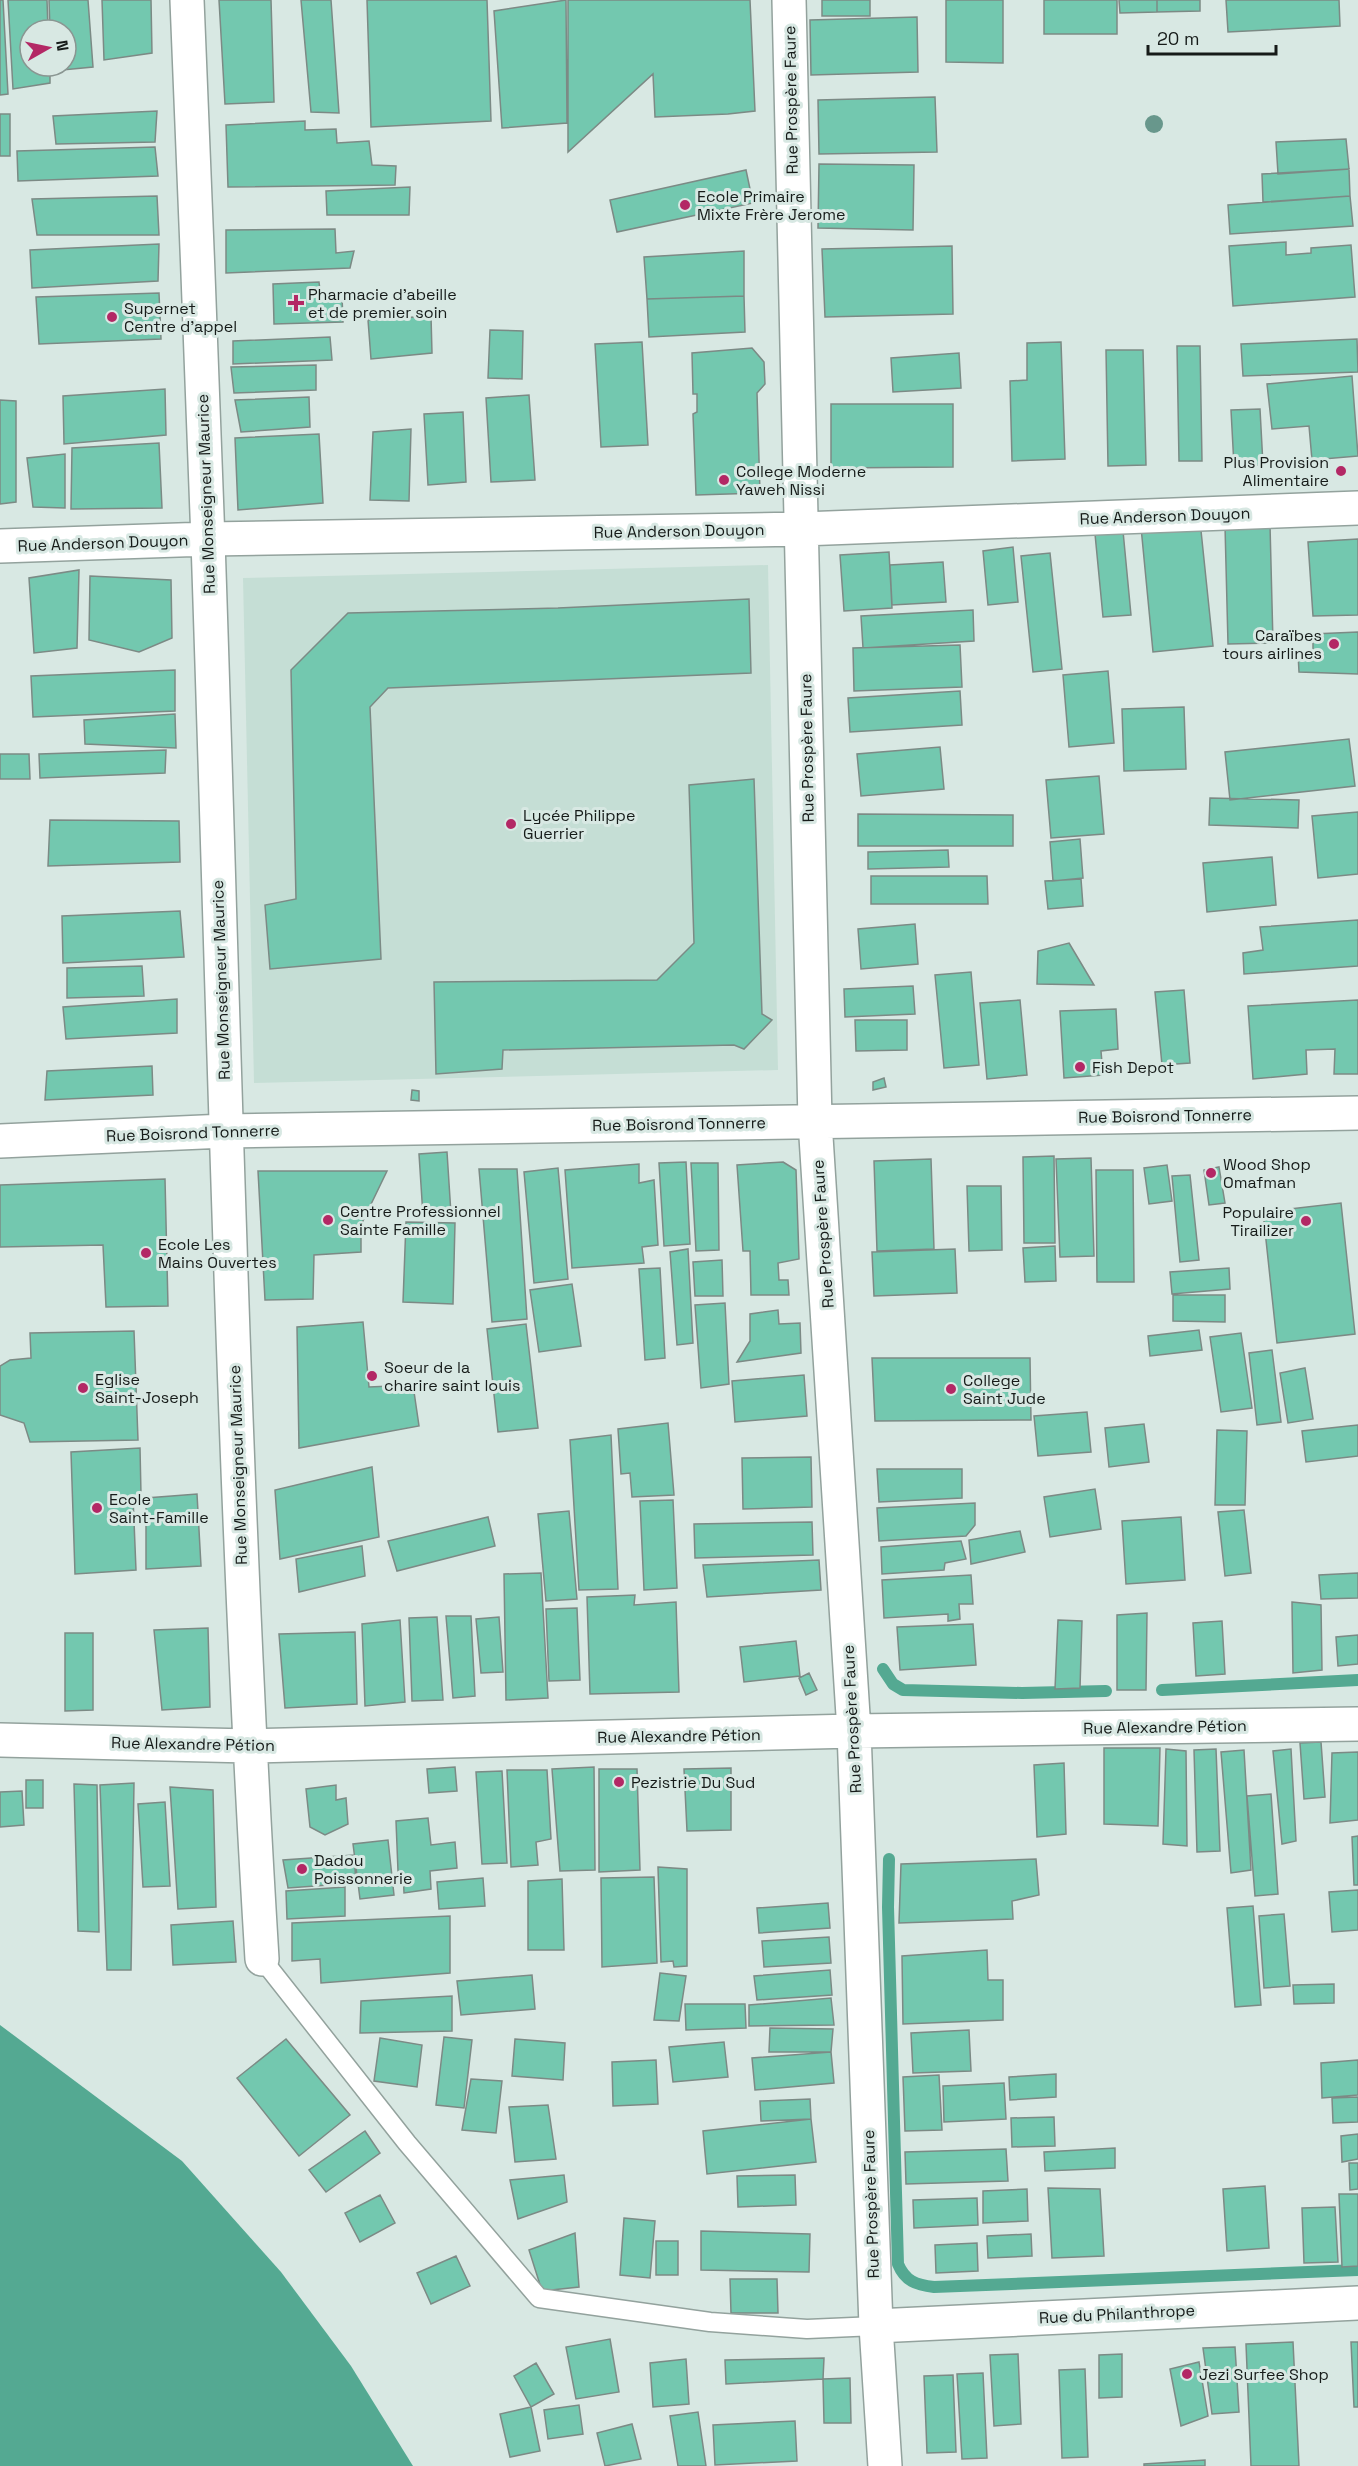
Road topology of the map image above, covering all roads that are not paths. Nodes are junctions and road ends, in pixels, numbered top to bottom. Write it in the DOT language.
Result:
graph roads {
  1 [pos="187,0"];
  2 [pos="789,0"];
  3 [pos="1358,508"];
  4 [pos="802,529"];
  5 [pos="208,539"];
  6 [pos="0,546"];
  7 [pos="1358,1113"];
  8 [pos="816,1121"];
  9 [pos="225,1131"];
  10 [pos="0,1142"];
  11 [pos="1358,1724"];
  12 [pos="854,1731"];
  13 [pos="0,1740"];
  14 [pos="249,1746"];
  15 [pos="262,1959"];
  16 [pos="1358,2303"];
  17 [pos="876,2326"];
  18 [pos="885,2466"];
  1 -- 5 [label="street, Rue Monseigneur Maurice"];
  2 -- 4 [label="street, Rue Prospère Faure"];
  3 -- 4 [label="street, Rue Anderson Douyon"];
  4 -- 5 [label="street, Rue Anderson Douyon"];
  4 -- 8 [label="street, Rue Prospère Faure"];
  5 -- 6 [label="street, Rue Anderson Douyon"];
  5 -- 9 [label="street, Rue Monseigneur Maurice"];
  7 -- 8 [label="street, Rue Boisrond Tonnerre"];
  8 -- 9 [label="street, Rue Boisrond Tonnerre"];
  8 -- 12 [label="street, Rue Prospère Faure"];
  9 -- 10 [label="street, Rue Boisrond Tonnerre"];
  9 -- 14 [label="street, Rue Monseigneur Maurice"];
  11 -- 12 [label="street, Rue Alexandre Pétion"];
  12 -- 14 [label="street, Rue Alexandre Pétion"];
  12 -- 17 [label="street, Rue Prospère Faure"];
  13 -- 14 [label="street, Rue Alexandre Pétion"];
  14 -- 15 [label="street, Rue Monseigneur Maurice"];
  15 -- 17 [label="lane"];
  16 -- 17 [label="street, Rue du Philanthrope"];
  17 -- 18 [label="street, Rue Prospère Faure"];
}
